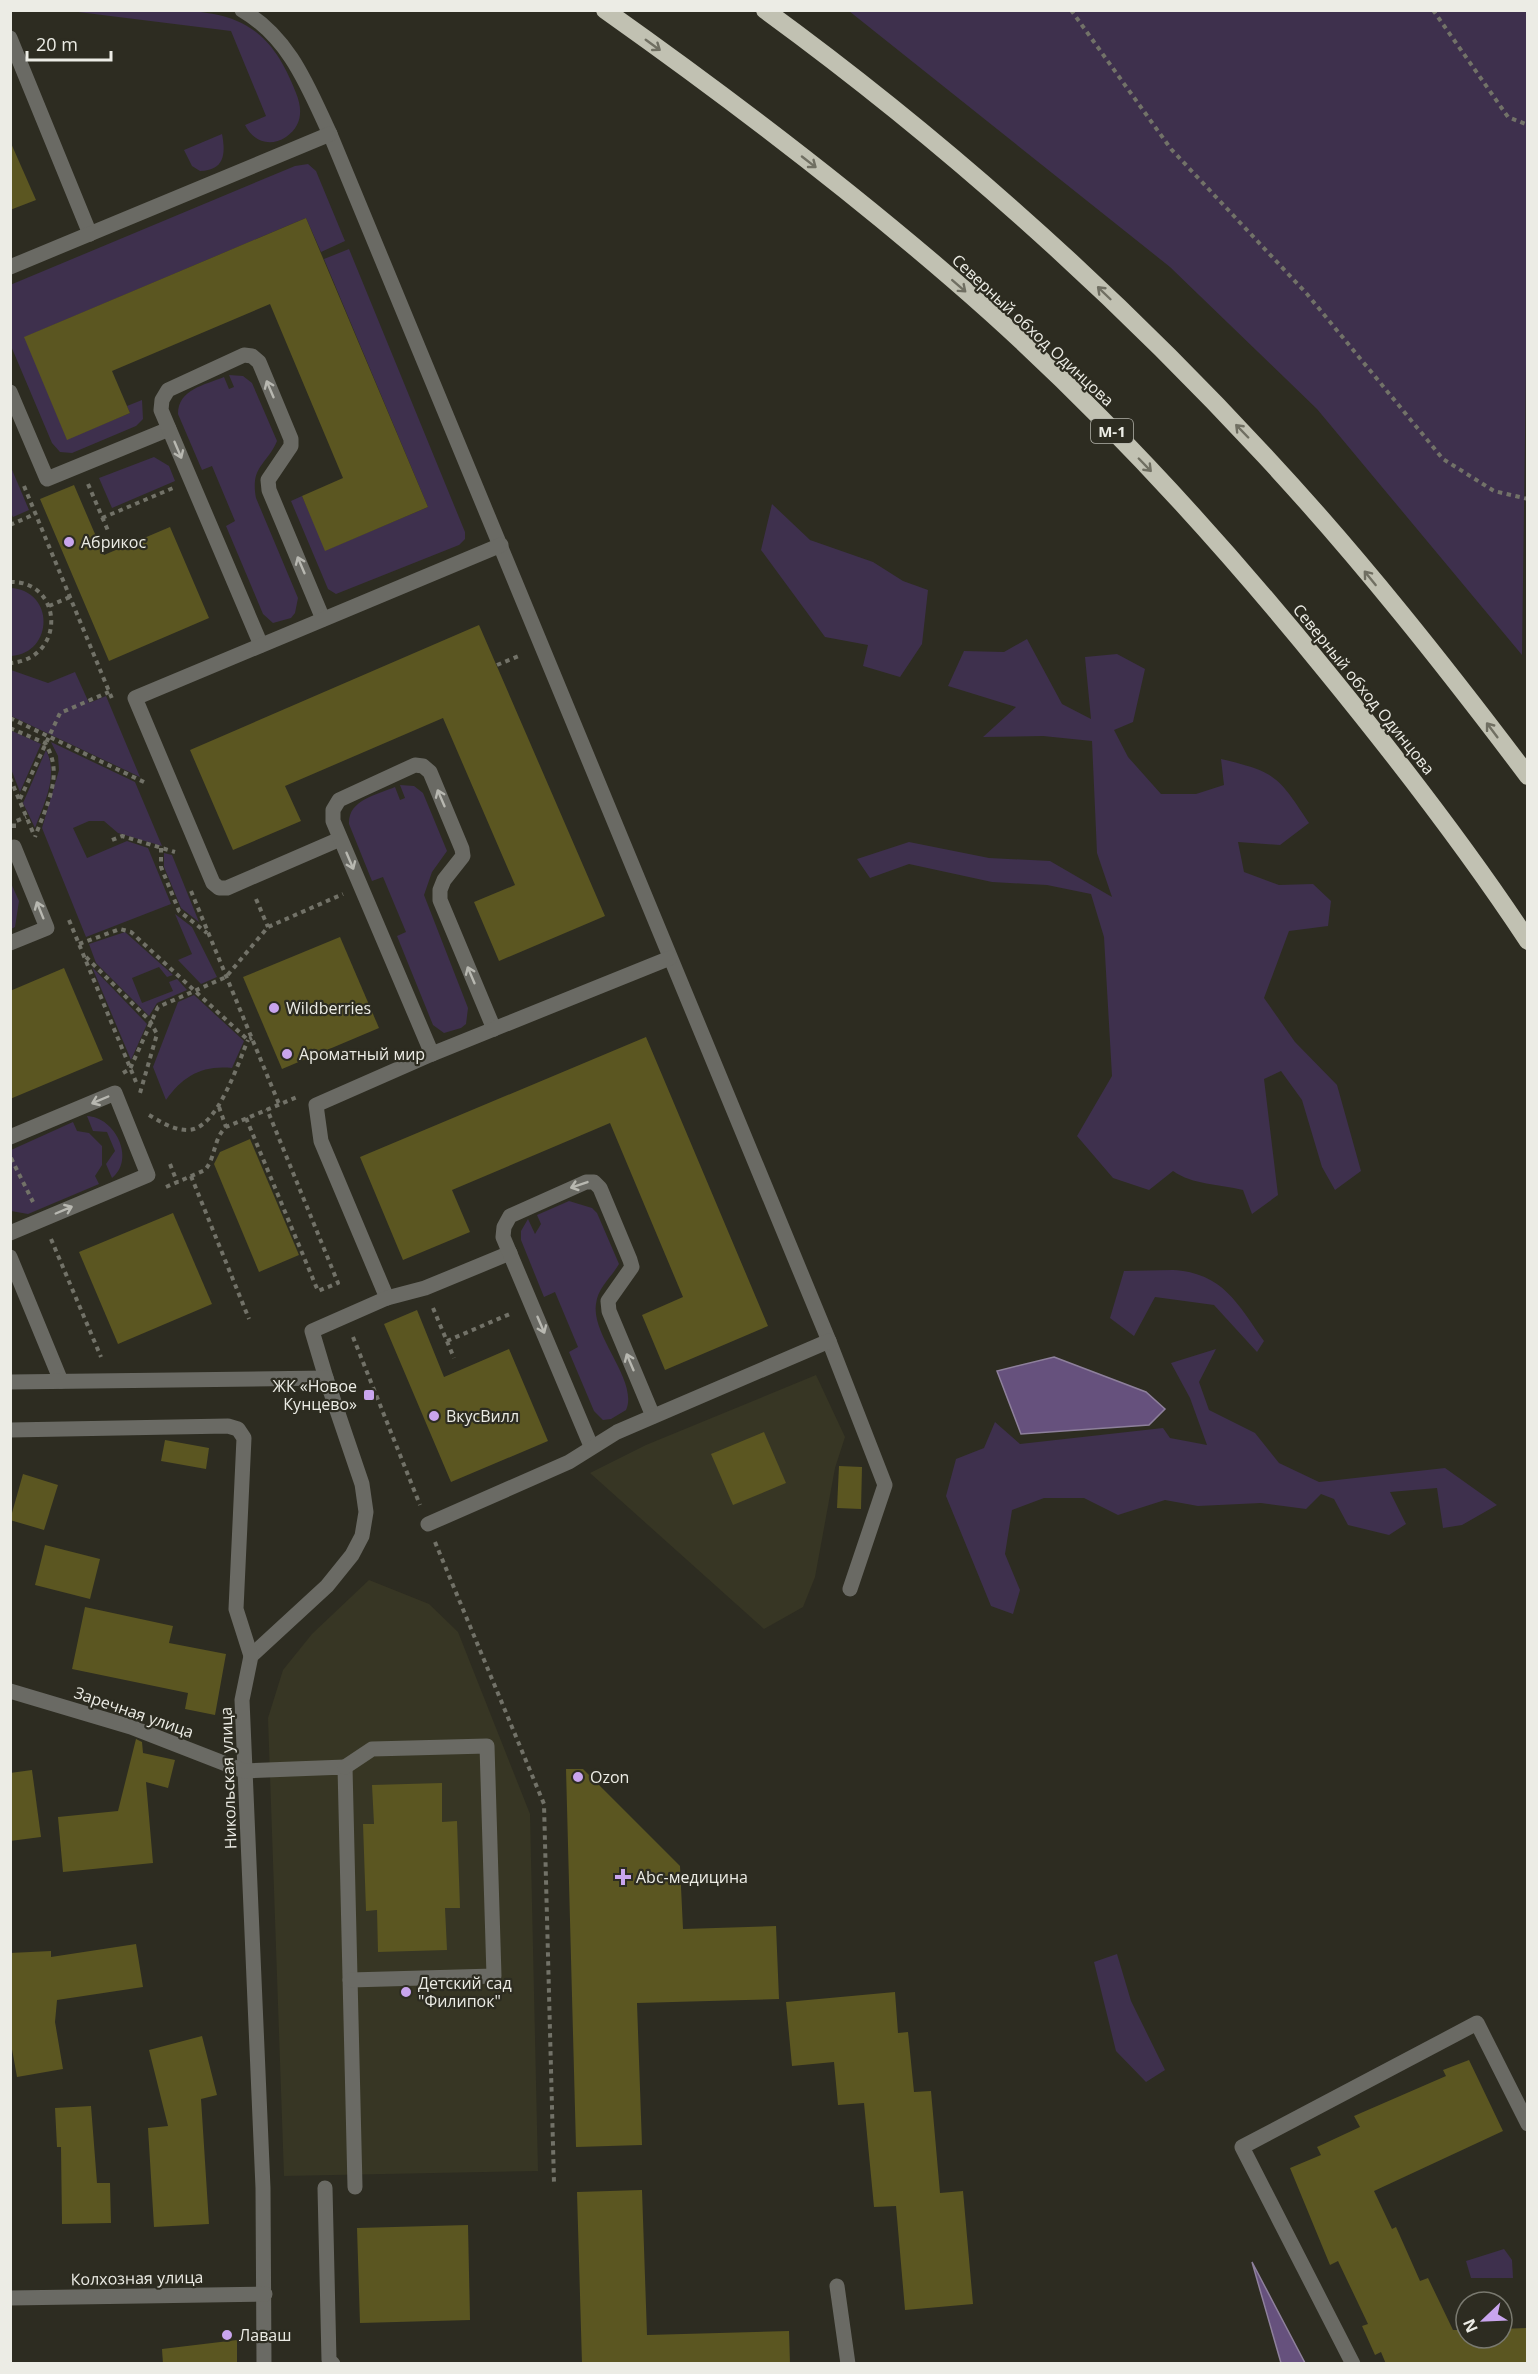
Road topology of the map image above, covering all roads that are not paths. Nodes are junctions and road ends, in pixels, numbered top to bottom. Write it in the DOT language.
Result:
graph roads {
  1 [pos="243,10"];
  2 [pos="606,10"];
  3 [pos="765,10"];
  4 [pos="10,38"];
  5 [pos="330,134"];
  6 [pos="90,234"];
  7 [pos="10,267"];
  8 [pos="10,392"];
  9 [pos="169,429"];
  10 [pos="501,545"];
  11 [pos="323,619"];
  12 [pos="261,645"];
  13 [pos="1527,776"];
  14 [pos="340,839"];
  15 [pos="10,848"];
  16 [pos="1527,941"];
  17 [pos="10,943"];
  18 [pos="669,958"];
  19 [pos="494,1029"];
  20 [pos="432,1054"];
  21 [pos="10,1137"];
  22 [pos="10,1233"];
  23 [pos="510,1253"];
  24 [pos="10,1257"];
  25 [pos="387,1298"];
  26 [pos="829,1341"];
  27 [pos="326,1378"];
  28 [pos="61,1381"];
  29 [pos="10,1382"];
  30 [pos="653,1416"];
  31 [pos="10,1430"];
  32 [pos="591,1446"];
  33 [pos="428,1524"];
  34 [pos="850,1589"];
  35 [pos="250,1656"];
  36 [pos="10,1691"];
  37 [pos="345,1767"];
  38 [pos="244,1771"];
  39 [pos="350,1980"];
  40 [pos="1527,2124"];
  41 [pos="355,2187"];
  42 [pos="325,2188"];
  43 [pos="837,2286"];
  44 [pos="265,2295"];
  45 [pos="10,2298"];
  46 [pos="264,2364"];
  47 [pos="333,2364"];
  48 [pos="848,2364"];
  49 [pos="1353,2364"];
  1 -- 5 [label="street"];
  2 -- 16 [label="highway, Северный обход Одинцова / М-1, one-way"];
  13 -- 3 [label="highway, one-way"];
  4 -- 6 [label="street"];
  5 -- 6 [label="street"];
  5 -- 10 [label="street"];
  6 -- 7 [label="street"];
  8 -- 9 [label="street"];
  11 -- 9 [label="street, one-way"];
  9 -- 12 [label="street, one-way"];
  10 -- 11 [label="street"];
  10 -- 18 [label="street"];
  11 -- 12 [label="street"];
  12 -- 14 [label="street"];
  19 -- 14 [label="street, one-way"];
  14 -- 20 [label="street, one-way"];
  17 -- 15 [label="street, one-way"];
  18 -- 19 [label="street"];
  18 -- 26 [label="street"];
  19 -- 20 [label="street"];
  20 -- 25 [label="street"];
  22 -- 21 [label="street, one-way"];
  23 -- 25 [label="street"];
  30 -- 23 [label="street, one-way"];
  23 -- 32 [label="street, one-way"];
  24 -- 28 [label="street"];
  25 -- 27 [label="street"];
  26 -- 30 [label="street"];
  26 -- 34 [label="street"];
  27 -- 28 [label="street"];
  27 -- 35 [label="street"];
  28 -- 29 [label="street"];
  30 -- 32 [label="street"];
  31 -- 35 [label="street"];
  32 -- 33 [label="street"];
  35 -- 38 [label="street, Никольская улица"];
  36 -- 38 [label="street, Заречная улица"];
  37 -- 38 [label="street"];
  37 -- 39 [label="street"];
  37 -- 39 [label="street"];
  38 -- 44 [label="street, Никольская улица"];
  39 -- 41 [label="street"];
  40 -- 49 [label="street"];
  42 -- 47 [label="street"];
  43 -- 48 [label="street"];
  44 -- 45 [label="street, Колхозная улица"];
  44 -- 46 [label="street, Никольская улица"];
}
